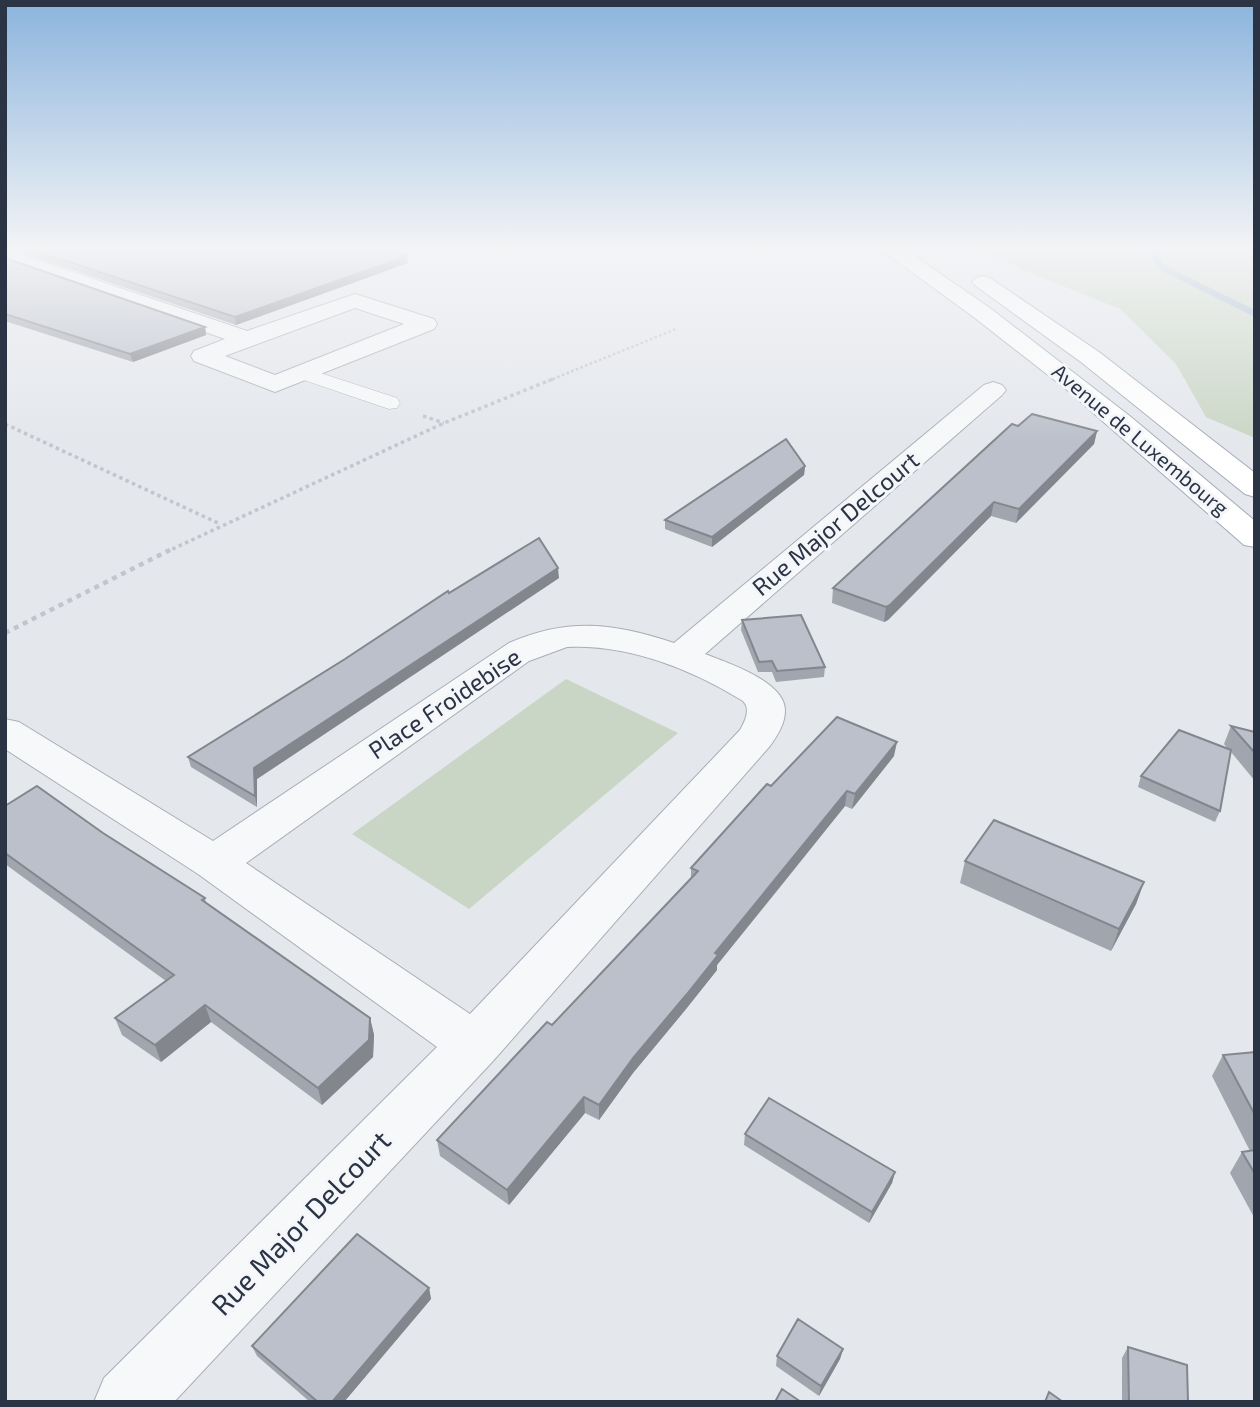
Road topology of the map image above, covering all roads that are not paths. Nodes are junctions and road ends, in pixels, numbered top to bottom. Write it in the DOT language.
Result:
graph roads {
  1 [pos="169,312"];
  2 [pos="325,312"];
  3 [pos="388,312"];
  4 [pos="981,312"];
  5 [pos="1025,312"];
  6 [pos="247,339"];
  7 [pos="302,373"];
  8 [pos="993,390"];
  9 [pos="389,403"];
  10 [pos="1255,488"];
  11 [pos="1255,538"];
  12 [pos="680,657"];
  13 [pos="5,731"];
  14 [pos="214,863"];
  15 [pos="474,1045"];
  16 [pos="128,1402"];
  1 -- 6 [label="street"];
  2 -- 6 [label="street"];
  3 -- 7 [label="street"];
  4 -- 11 [label="main road, Avenue de Luxembourg"];
  5 -- 10 [label="main road, Avenue de Luxembourg"];
  6 -- 7 [label="street"];
  7 -- 9 [label="lane"];
  8 -- 12 [label="street, Rue Major Delcourt"];
  12 -- 14 [label="street, Place Froidebise"];
  12 -- 15 [label="street, Place Froidebise"];
  13 -- 14 [label="street"];
  14 -- 15 [label="street"];
  15 -- 16 [label="street, Rue Major Delcourt"];
}
